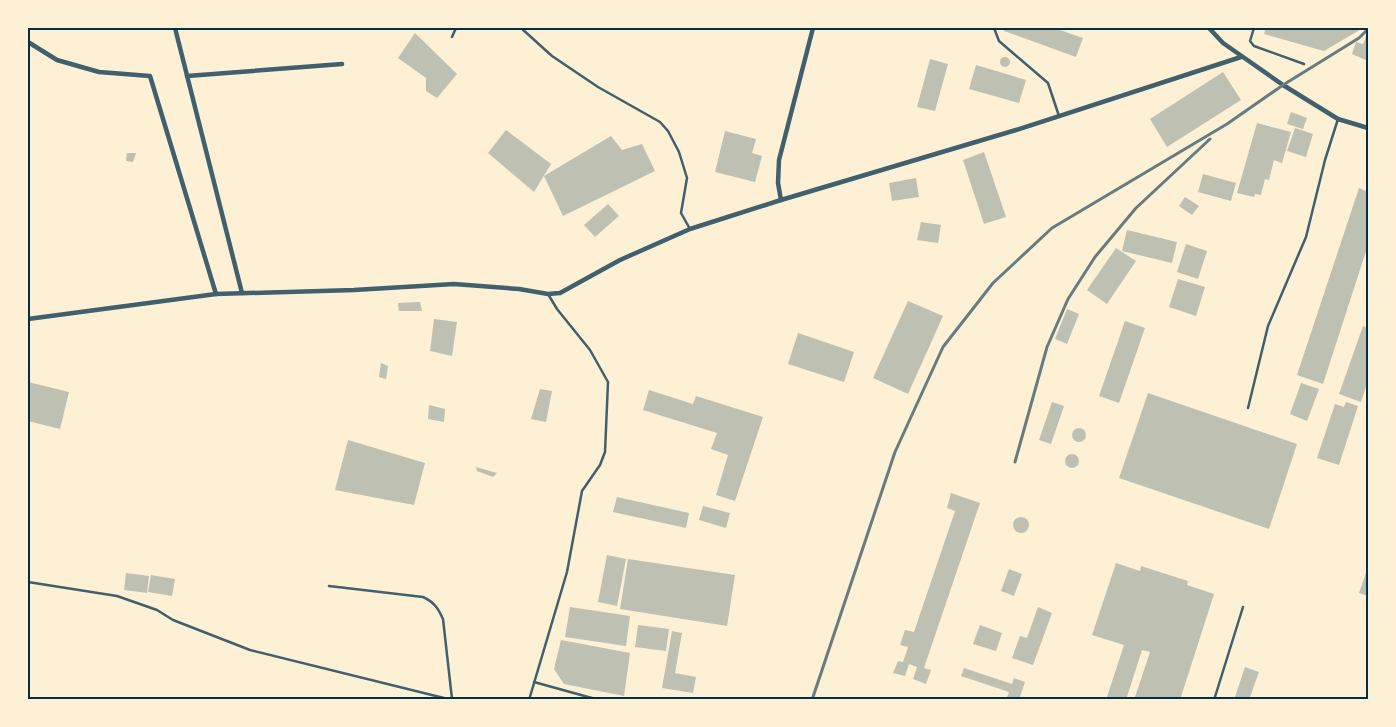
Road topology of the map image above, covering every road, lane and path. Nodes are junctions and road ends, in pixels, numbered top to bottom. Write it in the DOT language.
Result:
graph roads {
  1 [pos="175,28"];
  2 [pos="456,28"];
  3 [pos="521,28"];
  4 [pos="813,28"];
  5 [pos="994,28"];
  6 [pos="1209,28"];
  7 [pos="1254,28"];
  8 [pos="452,38"];
  9 [pos="28,42"];
  10 [pos="1241,57"];
  11 [pos="342,64"];
  12 [pos="1304,64"];
  13 [pos="187,76"];
  14 [pos="1059,116"];
  15 [pos="1338,120"];
  16 [pos="1368,128"];
  17 [pos="781,200"];
  18 [pos="690,229"];
  19 [pos="242,293"];
  20 [pos="216,294"];
  21 [pos="548,294"];
  22 [pos="28,319"];
  23 [pos="1248,408"];
  24 [pos="28,582"];
  25 [pos="329,586"];
  26 [pos="1243,607"];
  27 [pos="534,682"];
  28 [pos="452,699"];
  29 [pos="529,700"];
  30 [pos="599,700"];
  31 [pos="1214,700"];
  1 -- 13 [label="street"];
  2 -- 8 [label="lane"];
  3 -- 18 [label="lane"];
  4 -- 17 [label="street"];
  5 -- 14 [label="lane"];
  6 -- 10 [label="street"];
  7 -- 12 [label="lane"];
  9 -- 20 [label="street"];
  10 -- 14 [label="street"];
  10 -- 15 [label="street"];
  11 -- 13 [label="street"];
  13 -- 19 [label="street"];
  14 -- 17 [label="street"];
  15 -- 16 [label="street"];
  15 -- 23 [label="lane"];
  17 -- 18 [label="street"];
  18 -- 21 [label="street"];
  19 -- 20 [label="street"];
  19 -- 21 [label="street"];
  20 -- 22 [label="street"];
  21 -- 27 [label="lane"];
  24 -- 28 [label="lane"];
  25 -- 28 [label="lane"];
  26 -- 31 [label="lane"];
  27 -- 29 [label="lane"];
  27 -- 30 [label="lane"];
}
